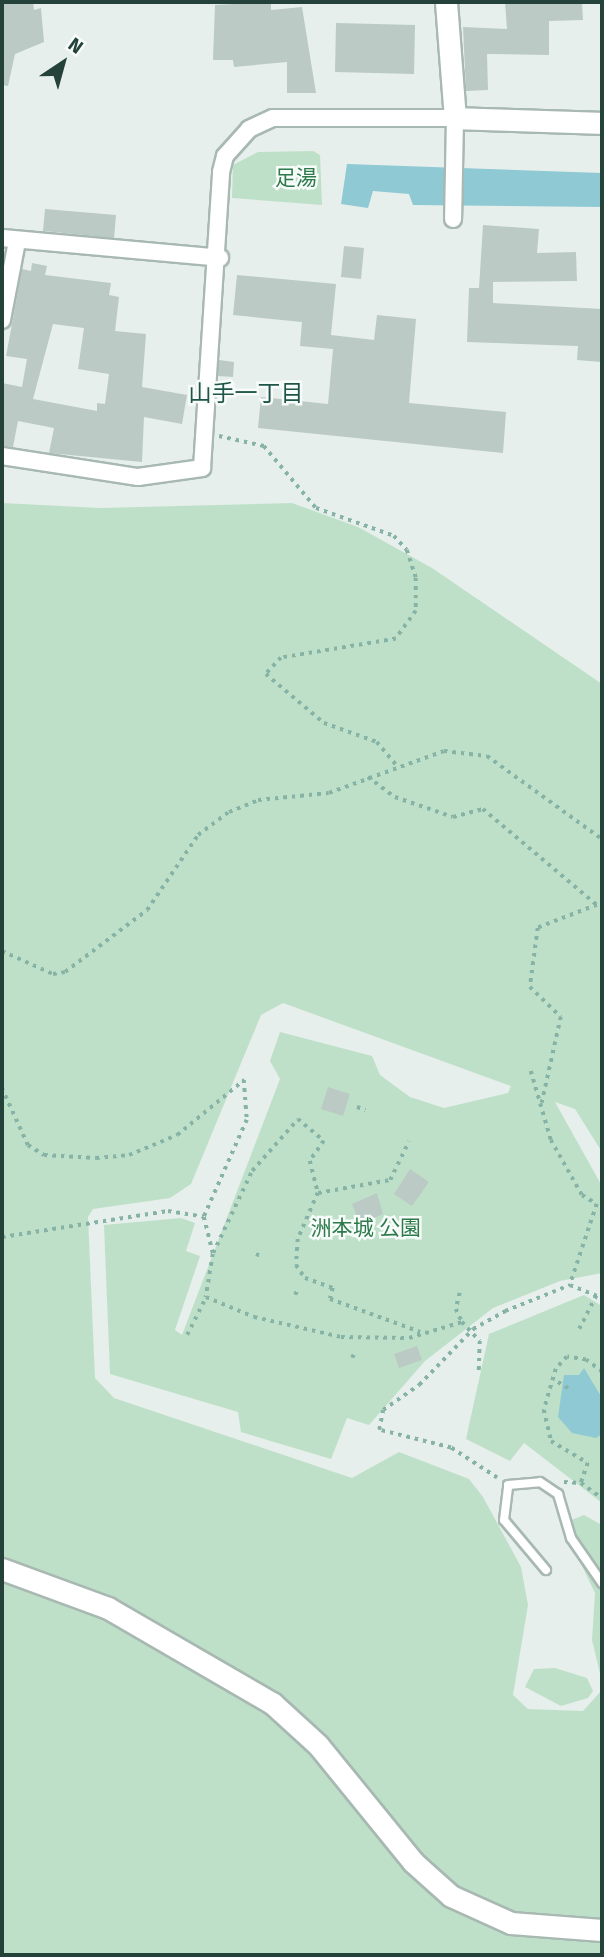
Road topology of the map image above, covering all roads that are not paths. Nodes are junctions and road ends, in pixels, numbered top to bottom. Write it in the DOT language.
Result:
graph roads {
  1 [pos="446,2"];
  2 [pos="455,118"];
  3 [pos="602,123"];
  4 [pos="453,219"];
  5 [pos="9,239"];
  6 [pos="220,258"];
  7 [pos="2,320"];
  8 [pos="2,456"];
  9 [pos="2,1569"];
  10 [pos="546,1570"];
  11 [pos="602,1583"];
  12 [pos="602,1930"];
  1 -- 2 [label="street"];
  2 -- 3 [label="street"];
  2 -- 4 [label="street"];
  2 -- 6 [label="street"];
  5 -- 6 [label="street"];
  5 -- 7 [label="street"];
  6 -- 8 [label="street"];
  9 -- 12 [label="street"];
  10 -- 11 [label="lane"];
}
